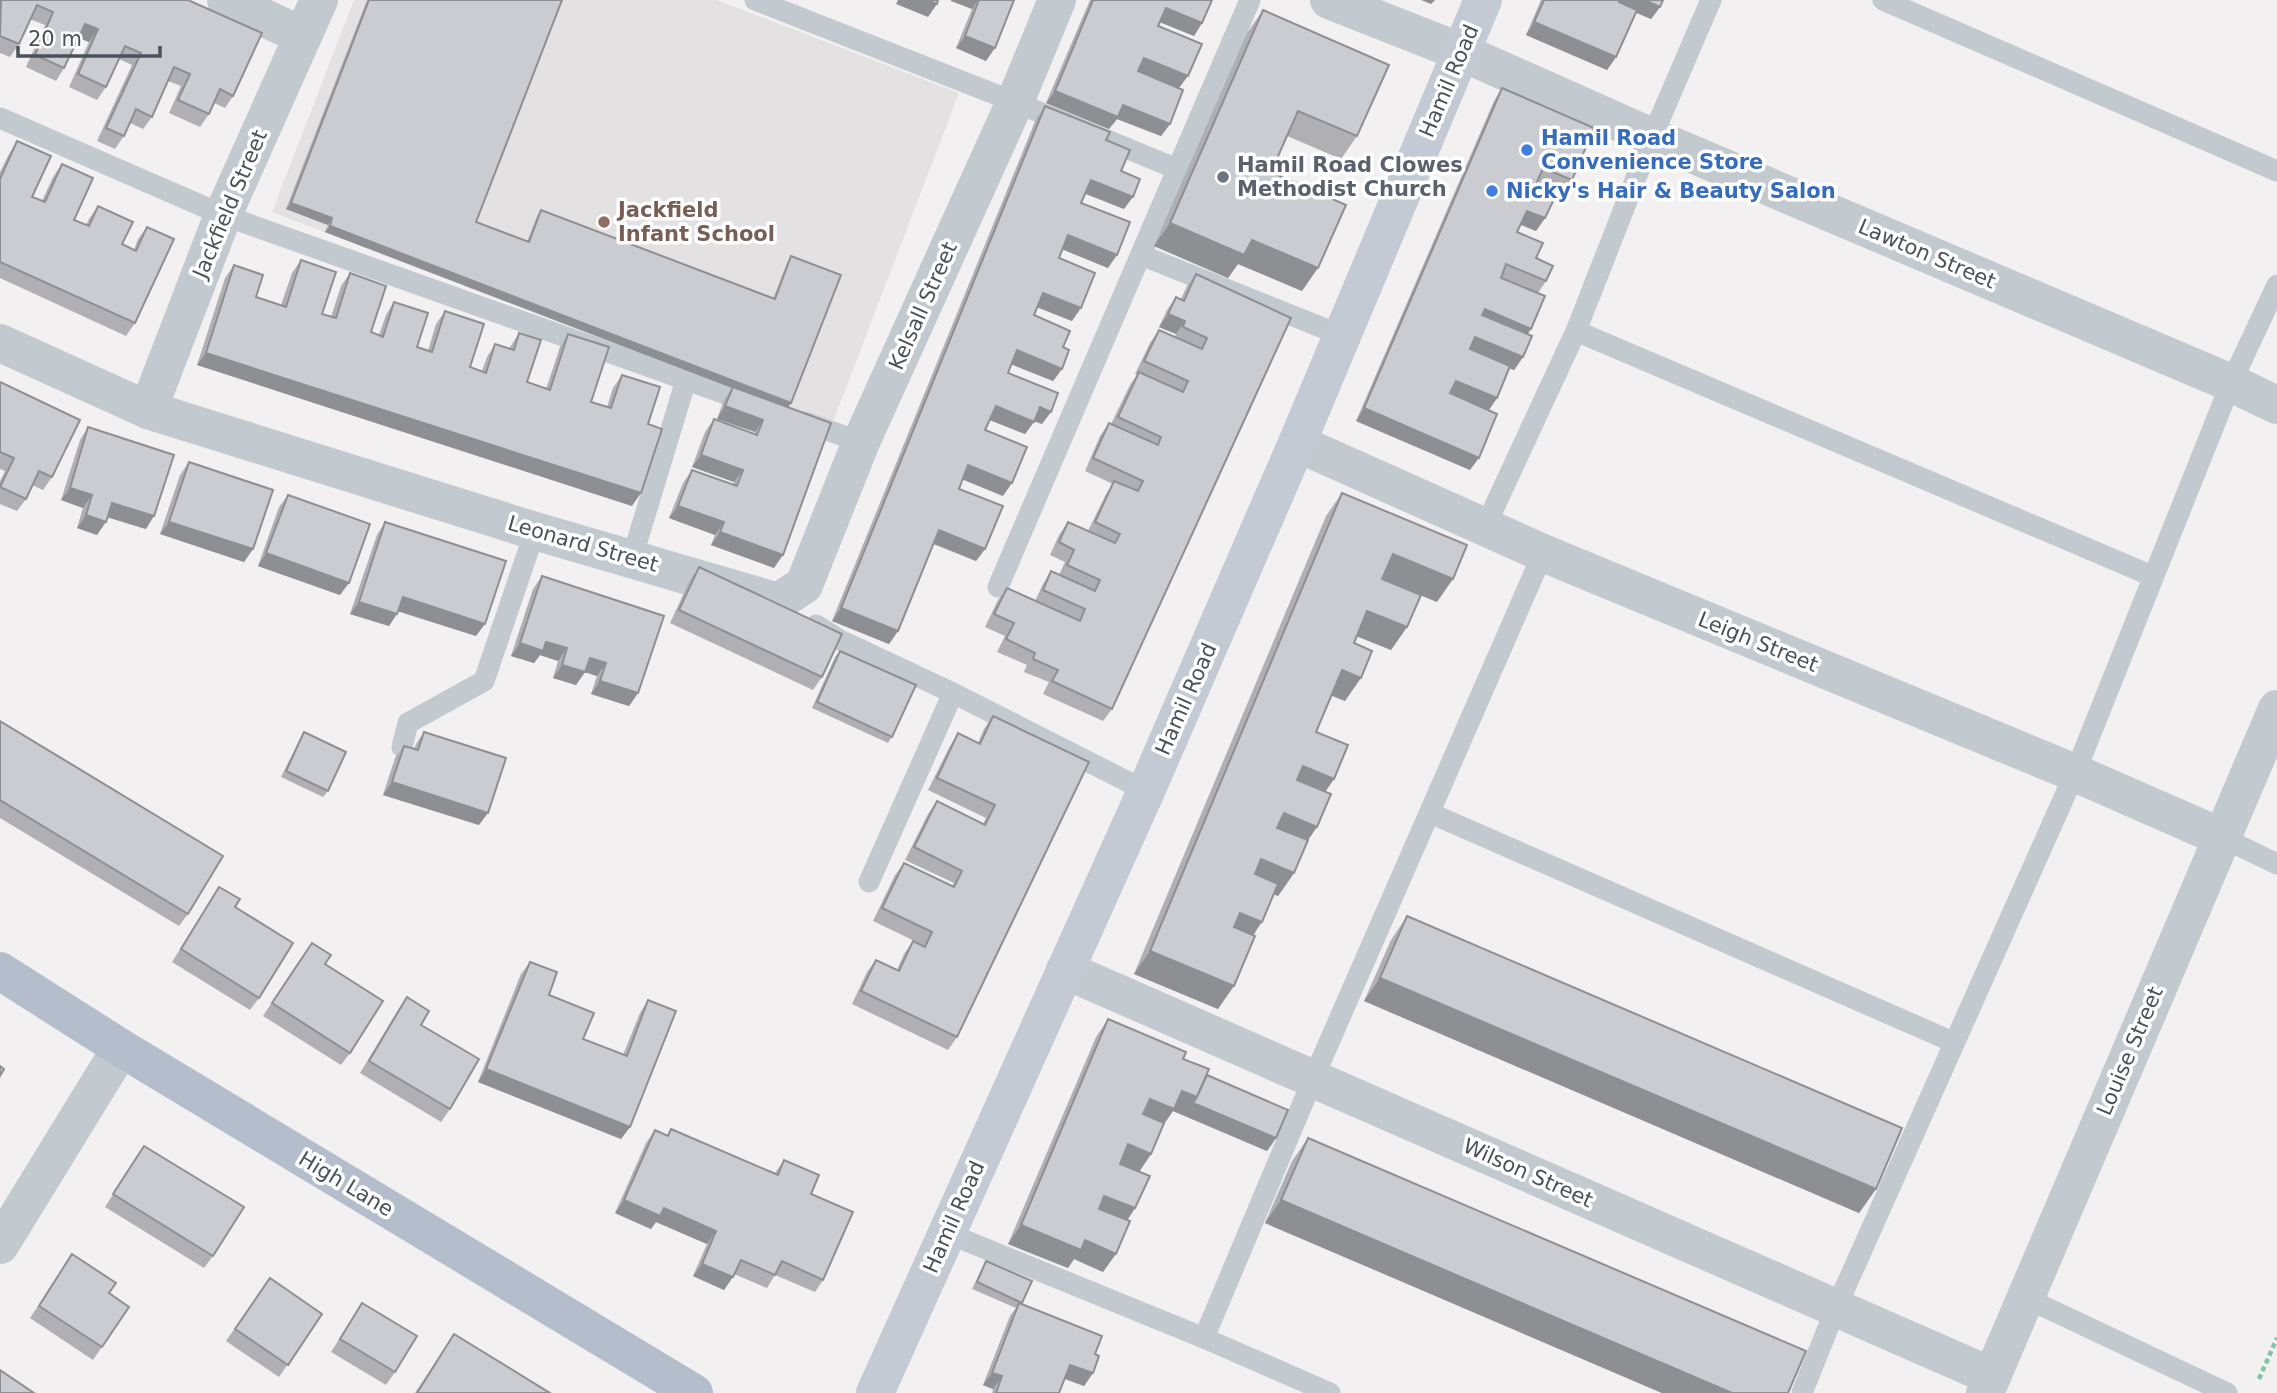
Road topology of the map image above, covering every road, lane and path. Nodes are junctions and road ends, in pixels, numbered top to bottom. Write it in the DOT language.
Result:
graph roads {
  1 [pos="226,0"];
  2 [pos="318,0"];
  3 [pos="755,0"];
  4 [pos="1057,0"];
  5 [pos="1250,0"];
  6 [pos="1329,0"];
  7 [pos="1483,0"];
  8 [pos="1711,0"];
  9 [pos="1883,0"];
  10 [pos="303,36"];
  11 [pos="1461,52"];
  12 [pos="1015,102"];
  13 [pos="0,118"];
  14 [pos="1652,137"];
  15 [pos="1177,169"];
  16 [pos="2277,171"];
  17 [pos="223,215"];
  18 [pos="1141,255"];
  19 [pos="2277,285"];
  20 [pos="1576,331"];
  21 [pos="1342,335"];
  22 [pos="0,344"];
  23 [pos="686,380"];
  24 [pos="2231,383"];
  25 [pos="2277,405"];
  26 [pos="148,410"];
  27 [pos="861,442"];
  28 [pos="1297,443"];
  29 [pos="1485,527"];
  30 [pos="535,531"];
  31 [pos="1543,553"];
  32 [pos="632,558"];
  33 [pos="2152,576"];
  34 [pos="998,587"];
  35 [pos="778,602"];
  36 [pos="953,693"];
  37 [pos="2277,709"];
  38 [pos="402,747"];
  39 [pos="2075,773"];
  40 [pos="1146,790"];
  41 [pos="1430,813"];
  42 [pos="2221,837"];
  43 [pos="2277,863"];
  44 [pos="869,882"];
  45 [pos="1065,970"];
  46 [pos="0,971"];
  47 [pos="1953,1042"];
  48 [pos="121,1048"];
  49 [pos="1313,1079"];
  50 [pos="947,1233"];
  51 [pos="0,1245"];
  52 [pos="2026,1298"];
  53 [pos="1836,1308"];
  54 [pos="1204,1338"];
  55 [pos="2277,1338"];
  56 [pos="2257,1382"];
  57 [pos="1988,1385"];
  58 [pos="694,1393"];
  59 [pos="875,1393"];
  60 [pos="1330,1393"];
  61 [pos="1802,1393"];
  62 [pos="2227,1393"];
  1 -- 10 [label="street"];
  2 -- 10 [label="street, Jackfield Street"];
  3 -- 12 [label="lane"];
  4 -- 12 [label="street, Kelsall Street"];
  5 -- 15 [label="lane"];
  6 -- 11 [label="street, Lawton Street"];
  7 -- 11 [label="street, Hamil Road"];
  8 -- 14 [label="lane"];
  9 -- 16 [label="lane"];
  10 -- 17 [label="street, Jackfield Street"];
  11 -- 14 [label="street, Lawton Street"];
  11 -- 21 [label="street, Hamil Road"];
  12 -- 15 [label="lane"];
  12 -- 27 [label="street, Kelsall Street"];
  13 -- 17 [label="lane"];
  14 -- 20 [label="lane"];
  14 -- 24 [label="street, Lawton Street"];
  15 -- 18 [label="lane"];
  17 -- 23 [label="lane"];
  17 -- 26 [label="street, Jackfield Street"];
  18 -- 21 [label="lane"];
  18 -- 34 [label="lane"];
  19 -- 24 [label="lane"];
  20 -- 29 [label="lane"];
  20 -- 33 [label="lane"];
  21 -- 28 [label="street, Hamil Road"];
  22 -- 26 [label="street, Leonard Street"];
  23 -- 27 [label="lane"];
  23 -- 32 [label="lane"];
  24 -- 25 [label="street, Lawton Street"];
  24 -- 33 [label="lane"];
  26 -- 30 [label="street, Leonard Street"];
  27 -- 35 [label="street, Kelsall Street"];
  28 -- 29 [label="street, Leigh Street"];
  28 -- 40 [label="street, Hamil Road"];
  29 -- 31 [label="street, Leigh Street"];
  30 -- 32 [label="street, Leonard Street"];
  30 -- 38 [label="lane"];
  31 -- 39 [label="street, Leigh Street"];
  31 -- 41 [label="lane"];
  32 -- 35 [label="street, Leonard Street"];
  33 -- 39 [label="lane"];
  35 -- 36 [label="lane, Leonard Street"];
  36 -- 40 [label="lane, Leonard Street"];
  36 -- 44 [label="lane"];
  37 -- 42 [label="street, Louise Street"];
  39 -- 42 [label="street, Leigh Street"];
  39 -- 47 [label="lane"];
  40 -- 45 [label="street, Hamil Road"];
  41 -- 47 [label="lane"];
  41 -- 49 [label="lane"];
  42 -- 43 [label="lane"];
  42 -- 52 [label="street, Louise Street"];
  45 -- 49 [label="street, Wilson Street"];
  45 -- 50 [label="street, Hamil Road"];
  46 -- 48 [label="main road, High Lane"];
  47 -- 53 [label="lane"];
  48 -- 51 [label="street"];
  48 -- 58 [label="main road, High Lane"];
  49 -- 53 [label="street, Wilson Street"];
  49 -- 54 [label="lane"];
  50 -- 54 [label="lane"];
  50 -- 59 [label="street, Hamil Road"];
  52 -- 57 [label="street, Louise Street"];
  52 -- 62 [label="lane"];
  53 -- 57 [label="street, Wilson Street"];
  53 -- 61 [label="lane"];
  54 -- 60 [label="lane"];
  55 -- 56 [label="path"];
}
